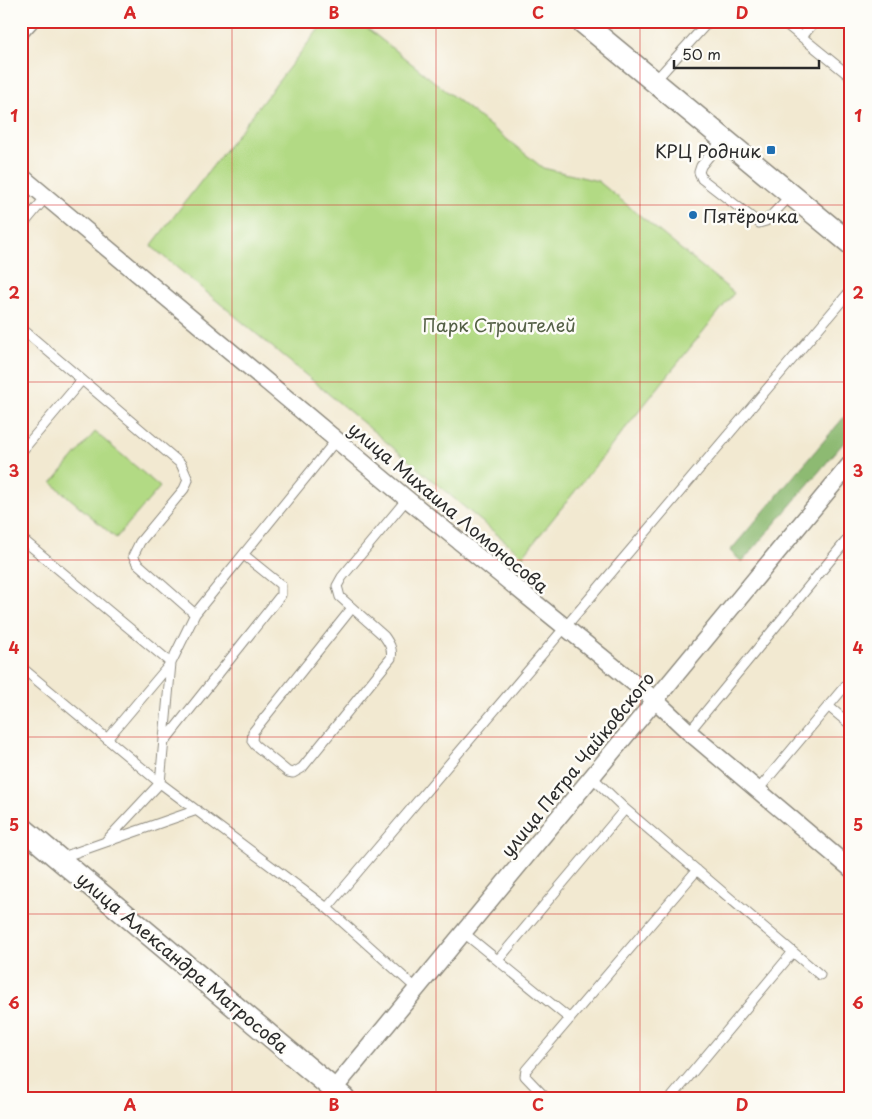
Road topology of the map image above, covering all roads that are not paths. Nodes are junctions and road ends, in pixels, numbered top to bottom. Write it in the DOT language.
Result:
graph roads {
  1 [pos="30,21"];
  2 [pos="581,21"];
  3 [pos="709,21"];
  4 [pos="782,21"];
  5 [pos="815,21"];
  6 [pos="21,31"];
  7 [pos="802,37"];
  8 [pos="851,76"];
  9 [pos="654,82"];
  10 [pos="723,139"];
  11 [pos="21,176"];
  12 [pos="791,194"];
  13 [pos="46,197"];
  14 [pos="21,227"];
  15 [pos="851,244"];
  16 [pos="851,290"];
  17 [pos="21,328"];
  18 [pos="81,381"];
  19 [pos="337,439"];
  20 [pos="21,452"];
  21 [pos="851,464"];
  22 [pos="407,499"];
  23 [pos="851,535"];
  24 [pos="21,538"];
  25 [pos="244,555"];
  26 [pos="352,608"];
  27 [pos="194,614"];
  28 [pos="564,628"];
  29 [pos="171,663"];
  30 [pos="21,667"];
  31 [pos="851,678"];
  32 [pos="655,700"];
  33 [pos="828,706"];
  34 [pos="851,725"];
  35 [pos="688,732"];
  36 [pos="107,739"];
  37 [pos="163,743"];
  38 [pos="592,777"];
  39 [pos="160,783"];
  40 [pos="758,790"];
  41 [pos="625,809"];
  42 [pos="197,810"];
  43 [pos="21,827"];
  44 [pos="105,842"];
  45 [pos="59,858"];
  46 [pos="851,868"];
  47 [pos="697,870"];
  48 [pos="328,908"];
  49 [pos="464,933"];
  50 [pos="793,952"];
  51 [pos="498,960"];
  52 [pos="820,975"];
  53 [pos="417,989"];
  54 [pos="570,1019"];
  55 [pos="339,1094"];
  56 [pos="546,1098"];
  57 [pos="671,1098"];
  1 -- 6 [label="street"];
  2 -- 9 [label="street"];
  3 -- 9 [label="lane"];
  4 -- 7 [label="lane"];
  5 -- 7 [label="lane"];
  7 -- 8 [label="lane"];
  9 -- 10 [label="street"];
  10 -- 12 [label="street"];
  10 -- 12 [label="lane"];
  11 -- 13 [label="street, улица Михаила Ломоносова"];
  12 -- 15 [label="street"];
  13 -- 14 [label="lane"];
  13 -- 19 [label="street, улица Михаила Ломоносова"];
  16 -- 28 [label="lane"];
  17 -- 18 [label="lane"];
  18 -- 20 [label="lane"];
  18 -- 27 [label="lane"];
  19 -- 22 [label="street, улица Михаила Ломоносова"];
  19 -- 25 [label="lane"];
  21 -- 32 [label="street, улица Петра Чайковского"];
  22 -- 26 [label="lane"];
  22 -- 28 [label="street, улица Михаила Ломоносова"];
  23 -- 35 [label="lane"];
  24 -- 29 [label="lane"];
  25 -- 27 [label="lane"];
  25 -- 37 [label="lane"];
  26 -- 26 [label="lane"];
  27 -- 29 [label="lane"];
  28 -- 32 [label="street, улица Михаила Ломоносова"];
  28 -- 48 [label="lane"];
  29 -- 36 [label="lane"];
  29 -- 37 [label="lane"];
  30 -- 36 [label="lane"];
  31 -- 33 [label="lane"];
  32 -- 35 [label="street, улица Михаила Ломоносова"];
  32 -- 38 [label="street, улица Петра Чайковского"];
  33 -- 34 [label="lane"];
  33 -- 40 [label="lane"];
  35 -- 40 [label="street, улица Михаила Ломоносова"];
  36 -- 39 [label="lane"];
  37 -- 39 [label="lane"];
  38 -- 41 [label="lane"];
  38 -- 49 [label="street, улица Петра Чайковского"];
  39 -- 42 [label="lane"];
  39 -- 44 [label="lane"];
  40 -- 46 [label="street, улица Михаила Ломоносова"];
  41 -- 47 [label="lane"];
  41 -- 51 [label="lane"];
  42 -- 44 [label="lane"];
  42 -- 48 [label="lane"];
  43 -- 45 [label="street, улица Александра Матросова"];
  44 -- 45 [label="lane"];
  45 -- 55 [label="street, улица Александра Матросова"];
  47 -- 50 [label="lane"];
  47 -- 54 [label="lane"];
  48 -- 53 [label="lane"];
  49 -- 51 [label="lane"];
  49 -- 53 [label="street, улица Петра Чайковского"];
  50 -- 52 [label="lane"];
  50 -- 57 [label="lane"];
  51 -- 54 [label="lane"];
  53 -- 55 [label="street, улица Петра Чайковского"];
  54 -- 56 [label="lane"];
}
